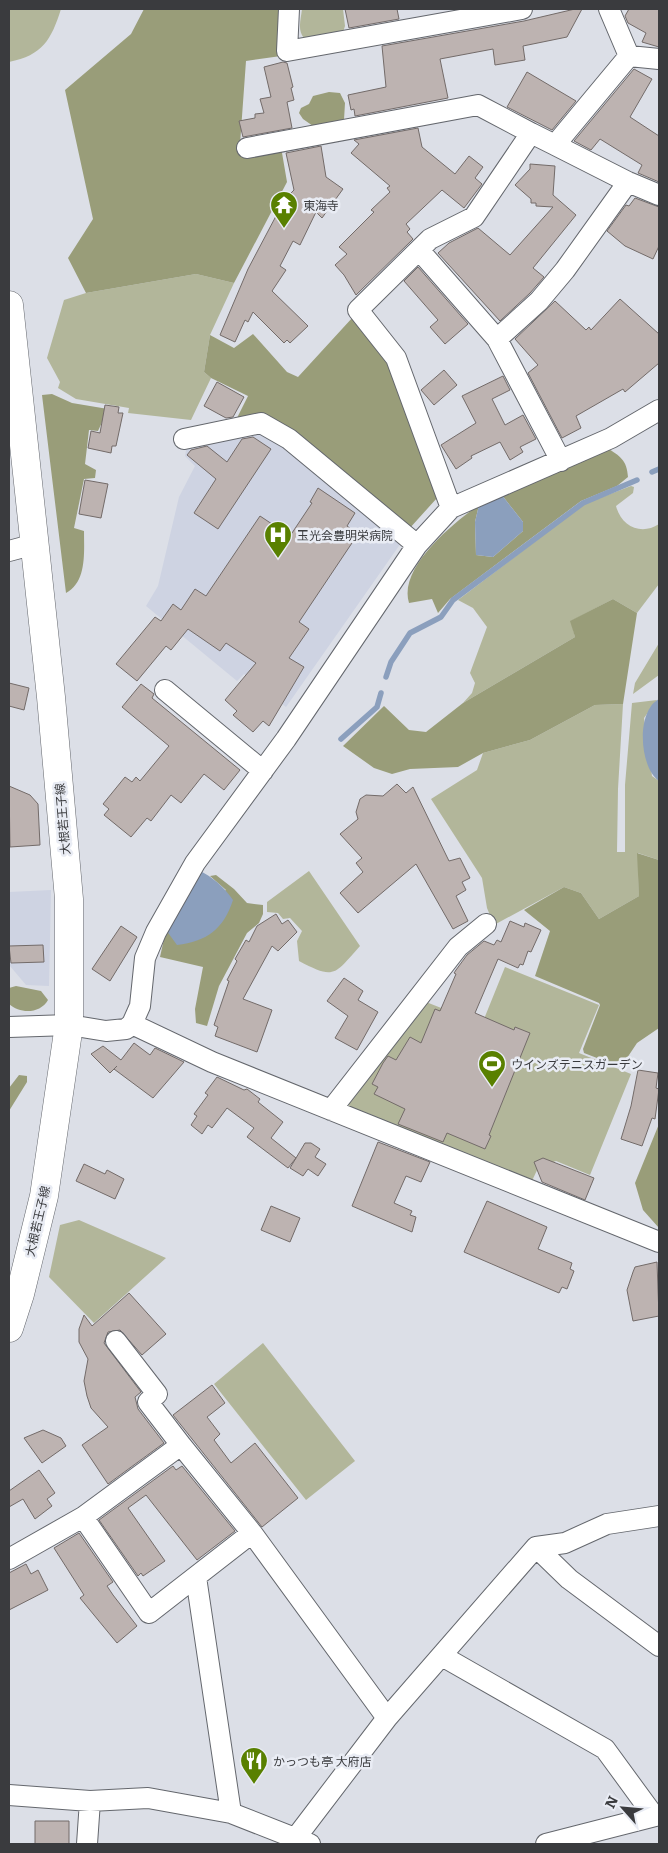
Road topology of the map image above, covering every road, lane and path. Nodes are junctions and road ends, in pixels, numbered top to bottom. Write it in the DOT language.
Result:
graph roads {
  1 [pos="289,9"];
  2 [pos="522,9"];
  3 [pos="609,9"];
  4 [pos="629,56"];
  5 [pos="659,59"];
  6 [pos="531,132"];
  7 [pos="555,145"];
  8 [pos="247,148"];
  9 [pos="628,182"];
  10 [pos="659,195"];
  11 [pos="419,250"];
  12 [pos="9,305"];
  13 [pos="497,339"];
  14 [pos="659,410"];
  15 [pos="184,439"];
  16 [pos="561,461"];
  17 [pos="451,508"];
  18 [pos="35,544"];
  19 [pos="417,545"];
  20 [pos="9,551"];
  21 [pos="166,690"];
  22 [pos="263,771"];
  23 [pos="486,924"];
  24 [pos="132,1024"];
  25 [pos="69,1026"];
  26 [pos="9,1027"];
  27 [pos="331,1110"];
  28 [pos="659,1242"];
  29 [pos="9,1328"];
  30 [pos="116,1341"];
  31 [pos="181,1445"];
  32 [pos="659,1516"];
  33 [pos="83,1517"];
  34 [pos="252,1533"];
  35 [pos="536,1547"];
  36 [pos="9,1560"];
  37 [pos="196,1576"];
  38 [pos="659,1646"];
  39 [pos="442,1656"];
  40 [pos="387,1718"];
  41 [pos="9,1795"];
  42 [pos="90,1802"];
  43 [pos="231,1813"];
  44 [pos="657,1816"];
  45 [pos="299,1842"];
  46 [pos="87,1844"];
  47 [pos="546,1844"];
  1 -- 2 [label="street"];
  3 -- 4 [label="street"];
  4 -- 5 [label="street"];
  4 -- 7 [label="street"];
  6 -- 7 [label="street"];
  6 -- 8 [label="street"];
  6 -- 11 [label="street"];
  7 -- 9 [label="street"];
  9 -- 10 [label="street"];
  9 -- 13 [label="street"];
  11 -- 13 [label="street"];
  11 -- 17 [label="street"];
  12 -- 18 [label="street, 大根若王子線"];
  13 -- 16 [label="street"];
  14 -- 16 [label="street"];
  15 -- 19 [label="street"];
  16 -- 17 [label="street"];
  17 -- 19 [label="street"];
  18 -- 20 [label="street"];
  18 -- 25 [label="street, 大根若王子線"];
  19 -- 22 [label="street"];
  21 -- 22 [label="street"];
  22 -- 24 [label="street"];
  23 -- 27 [label="street"];
  24 -- 25 [label="street"];
  24 -- 27 [label="street"];
  25 -- 26 [label="street"];
  25 -- 29 [label="street, 大根若王子線"];
  27 -- 28 [label="street"];
  30 -- 31 [label="street"];
  31 -- 33 [label="street"];
  31 -- 34 [label="street"];
  32 -- 35 [label="street"];
  33 -- 36 [label="street"];
  33 -- 37 [label="street"];
  34 -- 37 [label="street"];
  34 -- 40 [label="street"];
  35 -- 38 [label="street"];
  35 -- 39 [label="street"];
  37 -- 43 [label="street"];
  39 -- 40 [label="street"];
  39 -- 44 [label="street"];
  40 -- 45 [label="street"];
  41 -- 42 [label="street"];
  42 -- 43 [label="street"];
  42 -- 46 [label="street"];
  43 -- 45 [label="street"];
  44 -- 47 [label="street"];
}
